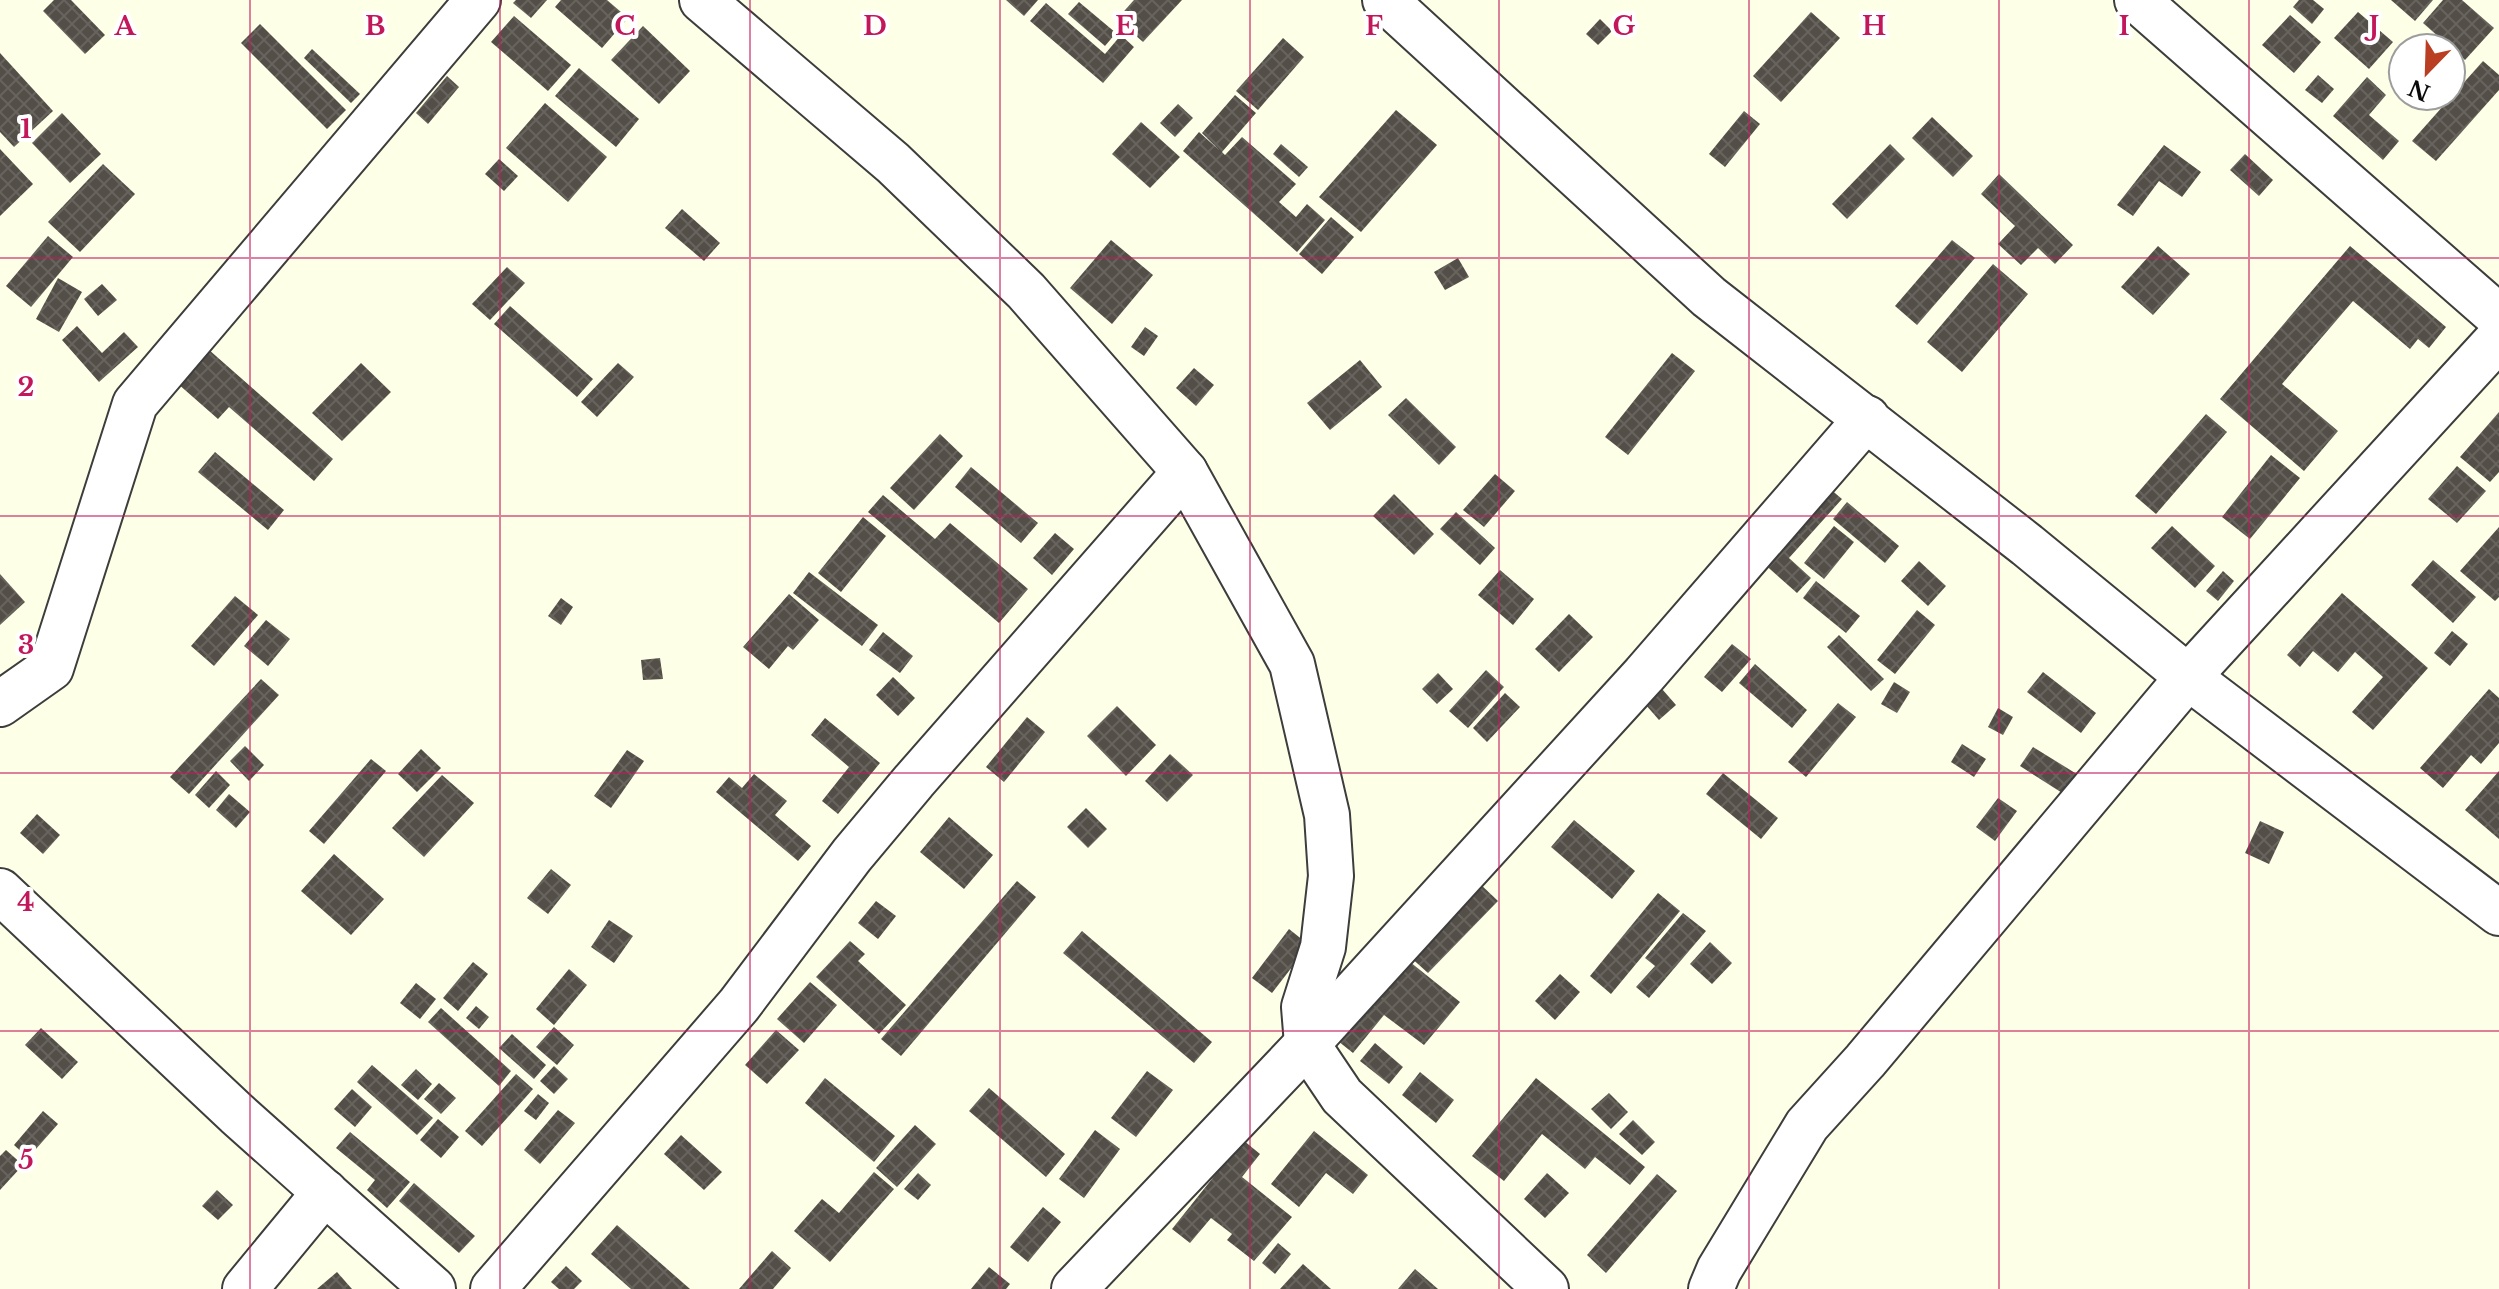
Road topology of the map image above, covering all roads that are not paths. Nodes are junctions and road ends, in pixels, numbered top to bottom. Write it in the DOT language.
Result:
graph roads {
  1 [pos="478,0"];
  2 [pos="702,0"];
  3 [pos="1385,0"];
  4 [pos="2137,0"];
  5 [pos="2499,317"];
  6 [pos="2499,338"];
  7 [pos="1867,418"];
  8 [pos="1185,472"];
  9 [pos="2188,677"];
  10 [pos="0,704"];
  11 [pos="0,891"];
  12 [pos="2499,913"];
  13 [pos="1307,1044"];
  14 [pos="325,1192"];
  15 [pos="245,1289"];
  16 [pos="433,1289"];
  17 [pos="493,1289"];
  18 [pos="1074,1289"];
  19 [pos="1546,1289"];
  20 [pos="1711,1289"];
  1 -- 10 [label="street"];
  2 -- 8 [label="street"];
  3 -- 7 [label="street"];
  4 -- 5 [label="street"];
  6 -- 9 [label="street"];
  7 -- 9 [label="street"];
  7 -- 13 [label="street"];
  8 -- 13 [label="street"];
  8 -- 17 [label="street"];
  9 -- 12 [label="street"];
  9 -- 20 [label="street"];
  11 -- 14 [label="street"];
  13 -- 18 [label="street"];
  13 -- 19 [label="street"];
  14 -- 15 [label="street"];
  14 -- 16 [label="street"];
}
